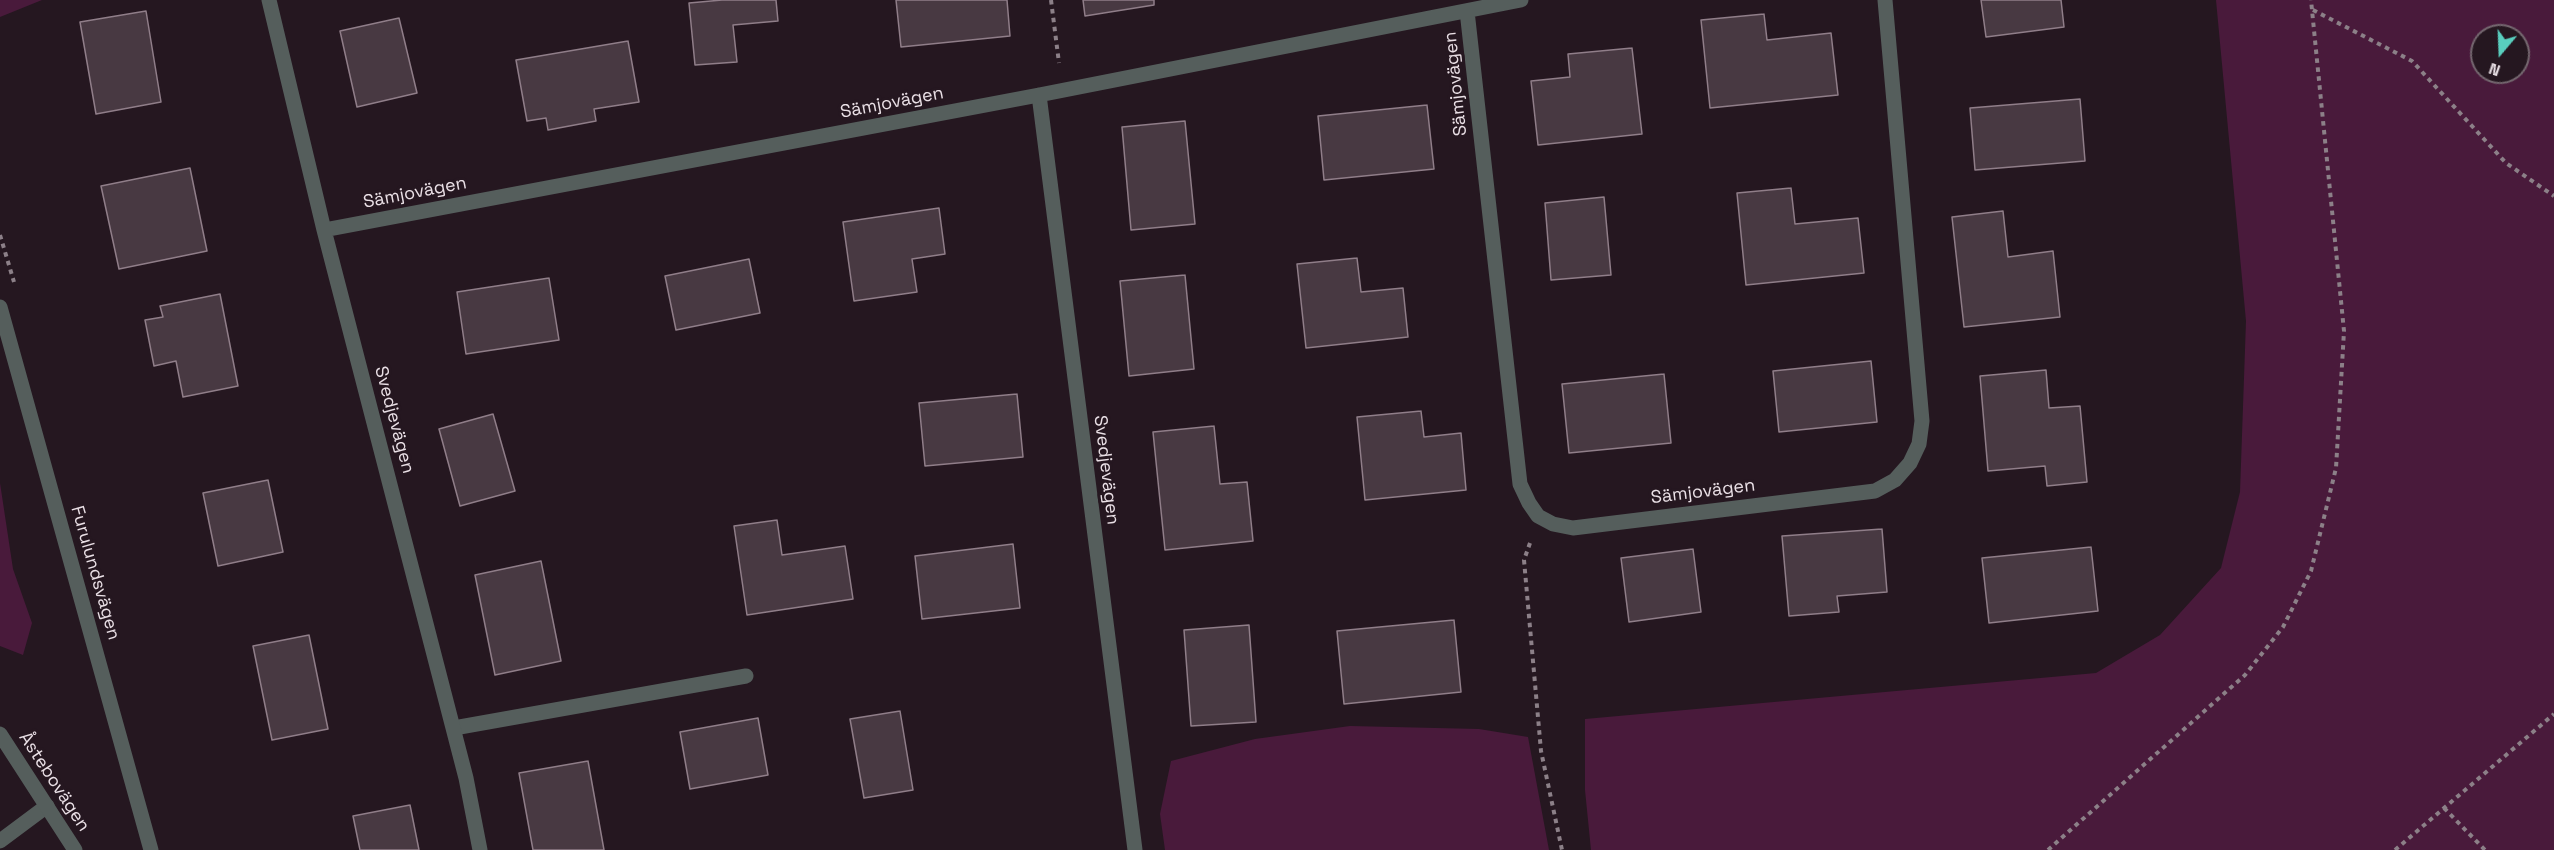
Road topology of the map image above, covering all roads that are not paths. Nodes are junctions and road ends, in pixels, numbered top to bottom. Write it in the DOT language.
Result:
graph roads {
  1 [pos="269,0"];
  2 [pos="1521,0"];
  3 [pos="1885,0"];
  4 [pos="1467,10"];
  5 [pos="1039,95"];
  6 [pos="324,230"];
  7 [pos="0,307"];
  8 [pos="746,676"];
  9 [pos="454,728"];
  10 [pos="0,734"];
  11 [pos="47,806"];
  12 [pos="0,841"];
  13 [pos="75,850"];
  14 [pos="152,850"];
  15 [pos="480,850"];
  16 [pos="1135,850"];
  1 -- 6 [label="street, Svedjevägen"];
  2 -- 4 [label="street, Sämjovägen"];
  3 -- 4 [label="street, Sämjovägen"];
  4 -- 5 [label="street, Sämjovägen"];
  5 -- 6 [label="street, Sämjovägen"];
  5 -- 16 [label="street, Svedjevägen"];
  6 -- 9 [label="street, Svedjevägen"];
  7 -- 14 [label="street, Furulundsvägen"];
  8 -- 9 [label="street"];
  9 -- 15 [label="street, Svedjevägen"];
  10 -- 11 [label="street, Åstebovägen"];
  11 -- 12 [label="street"];
  11 -- 13 [label="street, Åstebovägen"];
}
